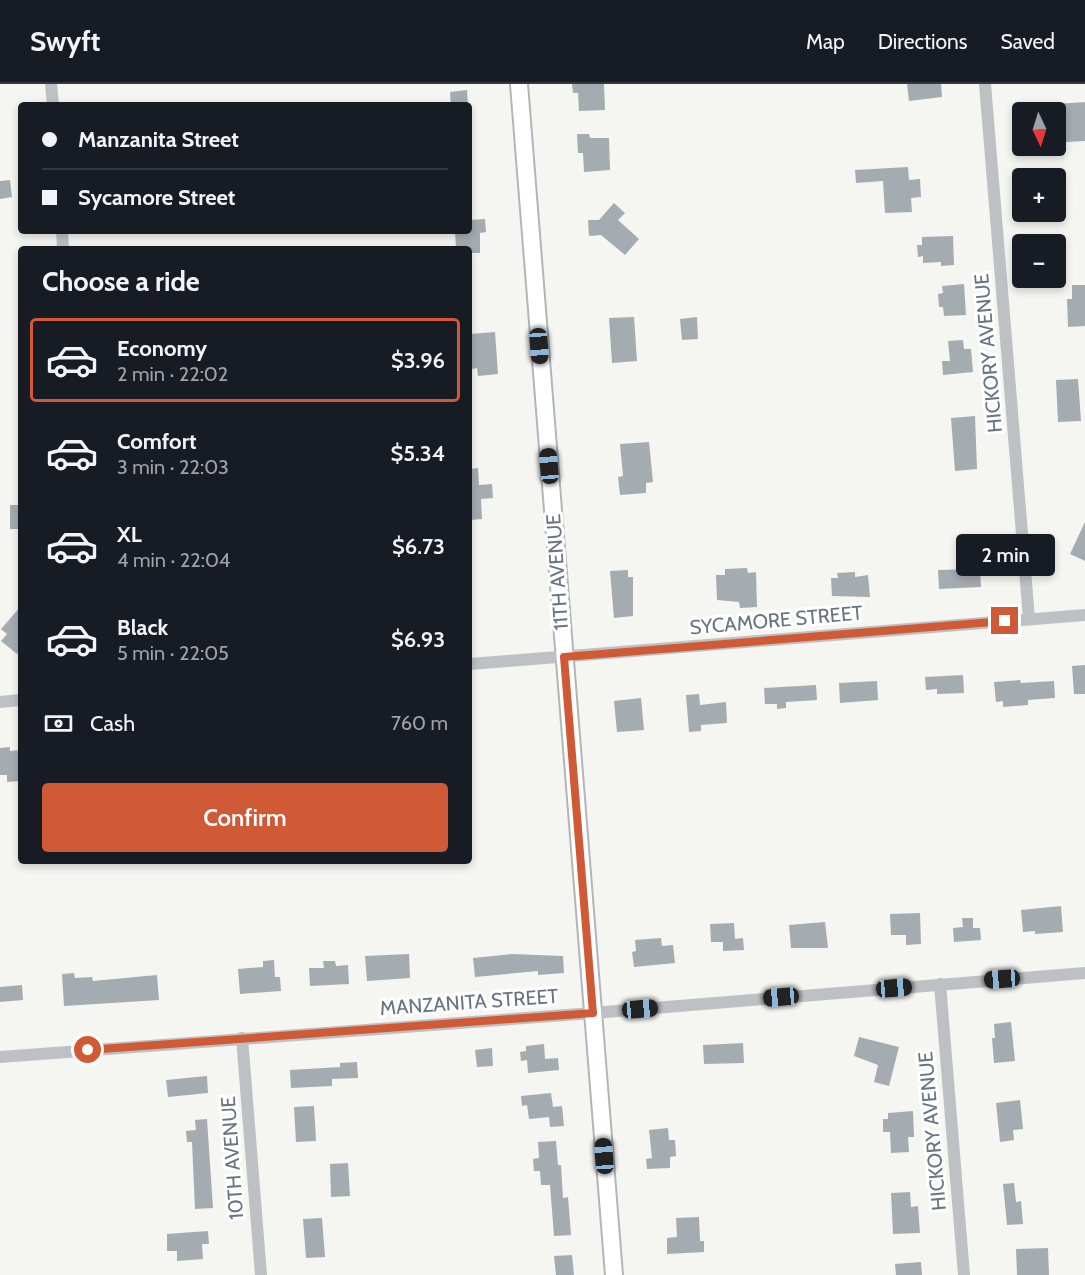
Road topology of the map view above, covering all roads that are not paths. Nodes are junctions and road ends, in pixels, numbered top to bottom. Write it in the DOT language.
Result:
graph roads {
  1 [pos="51,84"];
  2 [pos="519,84"];
  3 [pos="985,84"];
  4 [pos="52,102"];
  5 [pos="1085,615"];
  6 [pos="1029,620"];
  7 [pos="564,657"];
  8 [pos="472,664"];
  9 [pos="18,700"];
  10 [pos="0,702"];
  11 [pos="1085,973"];
  12 [pos="940,984"];
  13 [pos="593,1013"];
  14 [pos="242,1038"];
  15 [pos="0,1057"];
  16 [pos="261,1275"];
  17 [pos="614,1275"];
  18 [pos="964,1275"];
  1 -- 4 [label="street"];
  2 -- 7 [label="main road, 11TH AVENUE"];
  3 -- 6 [label="street, HICKORY AVENUE"];
  5 -- 6 [label="street, SYCAMORE STREET"];
  6 -- 7 [label="street, SYCAMORE STREET"];
  7 -- 8 [label="street, SYCAMORE STREET"];
  7 -- 13 [label="main road, 11TH AVENUE"];
  9 -- 10 [label="street"];
  11 -- 12 [label="street, MANZANITA STREET"];
  12 -- 13 [label="street, MANZANITA STREET"];
  12 -- 18 [label="street, HICKORY AVENUE"];
  13 -- 14 [label="street, MANZANITA STREET"];
  13 -- 17 [label="main road, 11TH AVENUE"];
  14 -- 15 [label="street, MANZANITA STREET"];
  14 -- 16 [label="street, 10TH AVENUE"];
}
